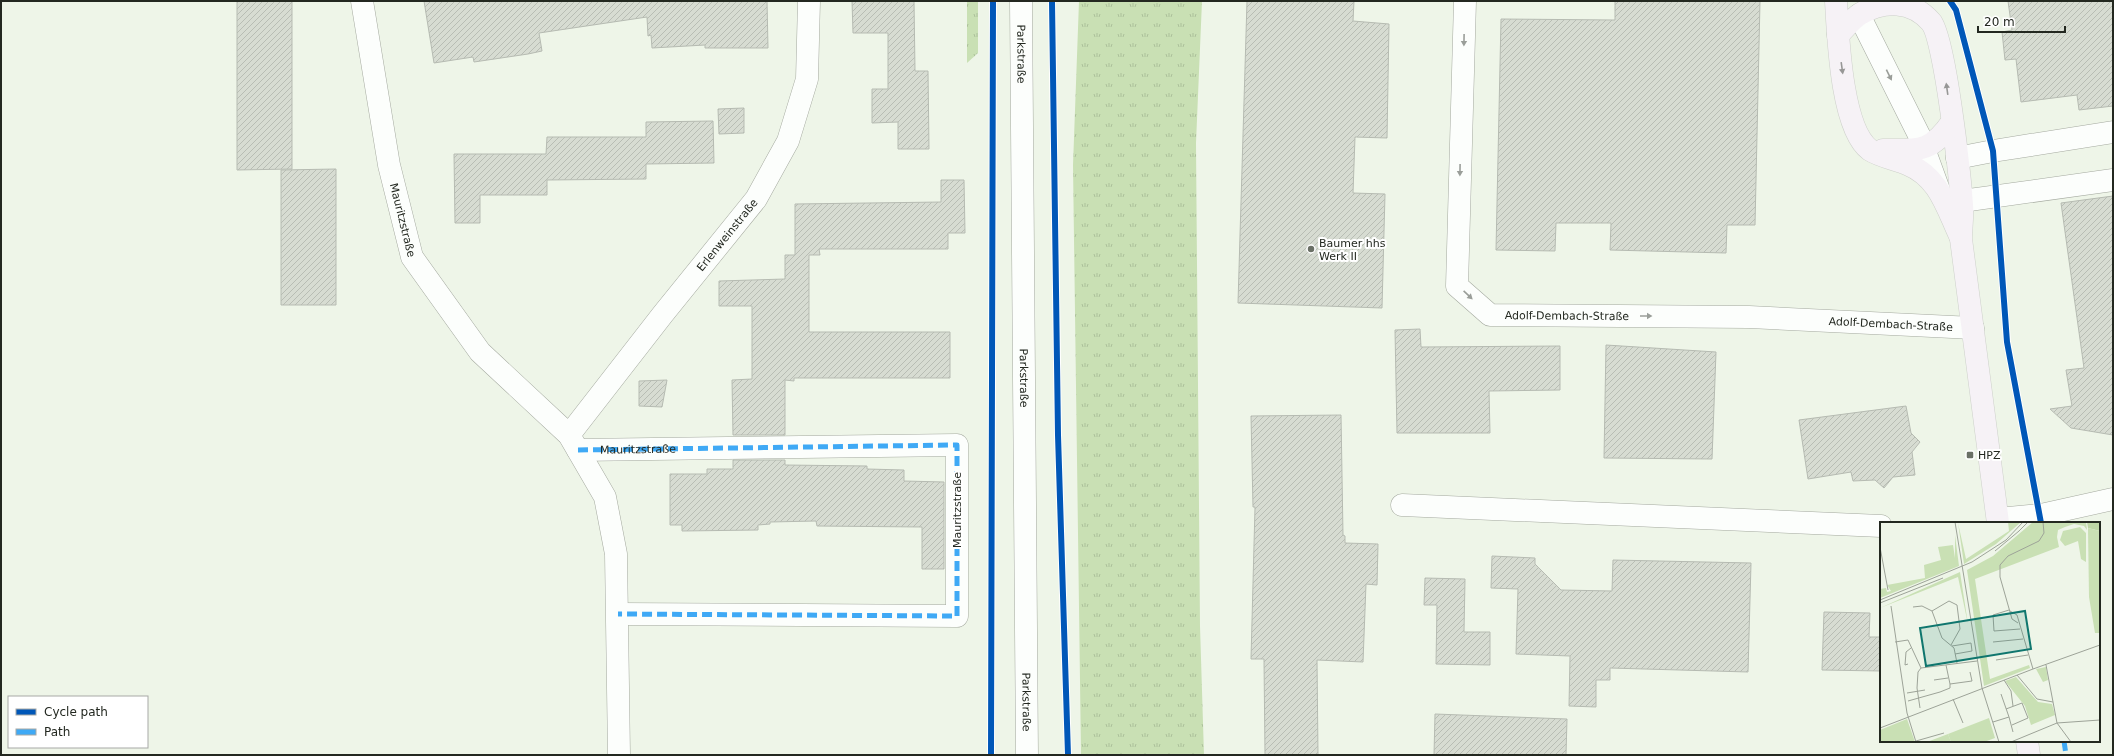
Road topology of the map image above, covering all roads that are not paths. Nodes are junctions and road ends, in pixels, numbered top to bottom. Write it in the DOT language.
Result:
graph roads {
  1 [pos="362,1"];
  2 [pos="808,1"];
  3 [pos="1021,1"];
  4 [pos="1465,1"];
  5 [pos="1836,1"];
  6 [pos="1871,7"];
  7 [pos="1838,35"];
  8 [pos="1952,122"];
  9 [pos="2113,132"];
  10 [pos="1924,148"];
  11 [pos="1870,150"];
  12 [pos="1957,158"];
  13 [pos="2113,180"];
  14 [pos="1939,190"];
  15 [pos="1962,201"];
  16 [pos="1961,238"];
  17 [pos="1973,328"];
  18 [pos="573,443"];
  19 [pos="2113,499"];
  20 [pos="1402,505"];
  21 [pos="1998,521"];
  22 [pos="1880,526"];
  23 [pos="618,614"];
  24 [pos="2027,742"];
  25 [pos="619,755"];
  26 [pos="1027,755"];
  27 [pos="2029,755"];
  1 -- 18 [label="street, Mauritzstraße"];
  2 -- 18 [label="street, Erlenweinstraße"];
  3 -- 26 [label="street, Parkstraße"];
  4 -- 17 [label="street, Adolf-Dembach-Straße, one-way"];
  5 -- 7 [label="main road"];
  6 -- 7 [label="main road"];
  8 -- 6 [label="main road, one-way"];
  6 -- 10 [label="street, one-way"];
  7 -- 11 [label="main road, one-way"];
  8 -- 10 [label="main road"];
  8 -- 12 [label="main road"];
  9 -- 12 [label="street"];
  10 -- 11 [label="main road"];
  10 -- 14 [label="street"];
  11 -- 14 [label="main road"];
  12 -- 15 [label="main road"];
  13 -- 15 [label="street"];
  14 -- 16 [label="main road"];
  15 -- 16 [label="main road"];
  16 -- 17 [label="main road"];
  17 -- 21 [label="main road"];
  18 -- 23 [label="street, Mauritzstraße"];
  18 -- 23 [label="street, Mauritzstraße"];
  19 -- 21 [label="street"];
  20 -- 22 [label="street"];
  23 -- 25 [label="street, Mauritzstraße"];
  24 -- 27 [label="main road"];
}
